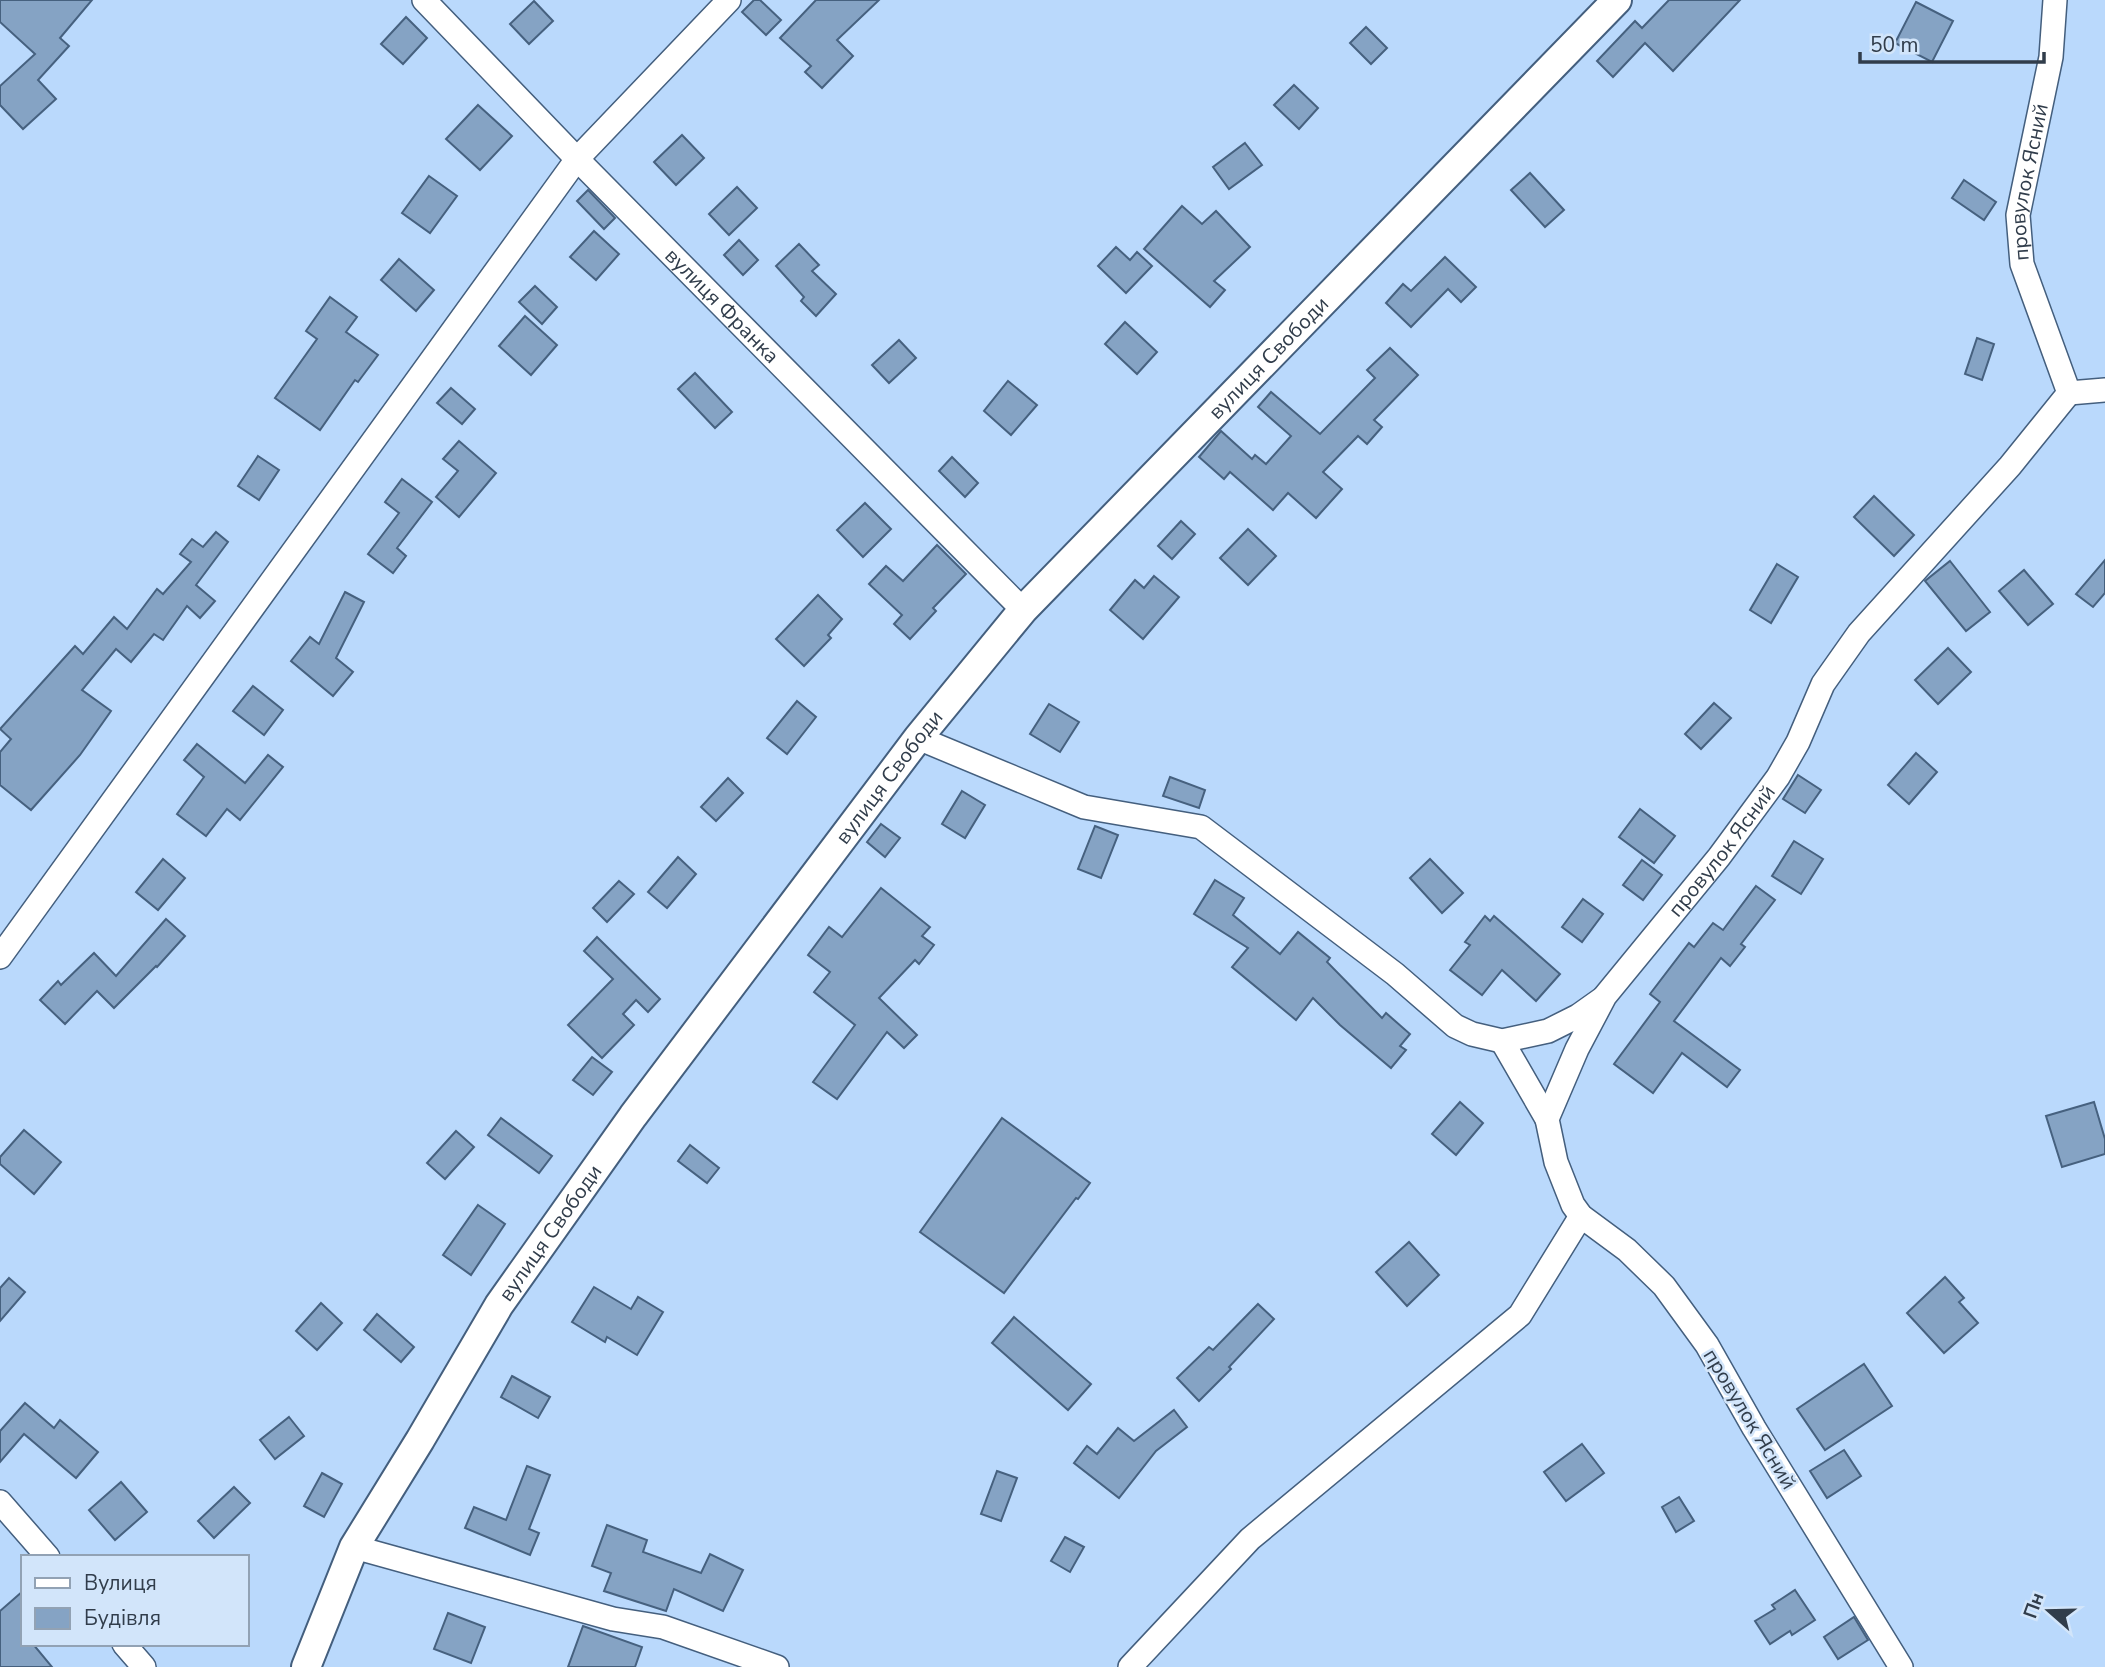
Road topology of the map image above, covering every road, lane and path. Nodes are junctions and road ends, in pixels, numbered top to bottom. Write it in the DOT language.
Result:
graph roads {
  1 [pos="424,0"];
  2 [pos="729,0"];
  3 [pos="1617,0"];
  4 [pos="2055,0"];
  5 [pos="577,159"];
  6 [pos="2105,390"];
  7 [pos="2069,393"];
  8 [pos="1023,610"];
  9 [pos="919,738"];
  10 [pos="0,957"];
  11 [pos="1605,996"];
  12 [pos="1502,1041"];
  13 [pos="1547,1119"];
  14 [pos="1581,1216"];
  15 [pos="0,1502"];
  16 [pos="354,1547"];
  17 [pos="46,1555"];
  18 [pos="126,1646"];
  19 [pos="144,1667"];
  20 [pos="306,1667"];
  21 [pos="777,1667"];
  22 [pos="1130,1667"];
  23 [pos="1901,1667"];
  1 -- 5 [label="street, вулиця Франка"];
  2 -- 5 [label="street"];
  3 -- 8 [label="street, вулиця Свободи"];
  4 -- 7 [label="street, провулок Ясний"];
  5 -- 8 [label="street, вулиця Франка"];
  5 -- 10 [label="street"];
  6 -- 7 [label="street"];
  7 -- 11 [label="street, провулок Ясний"];
  8 -- 9 [label="street, вулиця Свободи"];
  9 -- 12 [label="street"];
  9 -- 16 [label="street, вулиця Свободи"];
  11 -- 12 [label="street"];
  11 -- 13 [label="street, провулок Ясний"];
  12 -- 13 [label="street"];
  13 -- 14 [label="street, провулок Ясний"];
  14 -- 22 [label="street"];
  14 -- 23 [label="street, провулок Ясний"];
  15 -- 17 [label="street"];
  16 -- 20 [label="street, вулиця Свободи"];
  16 -- 21 [label="street"];
  18 -- 19 [label="street"];
}
